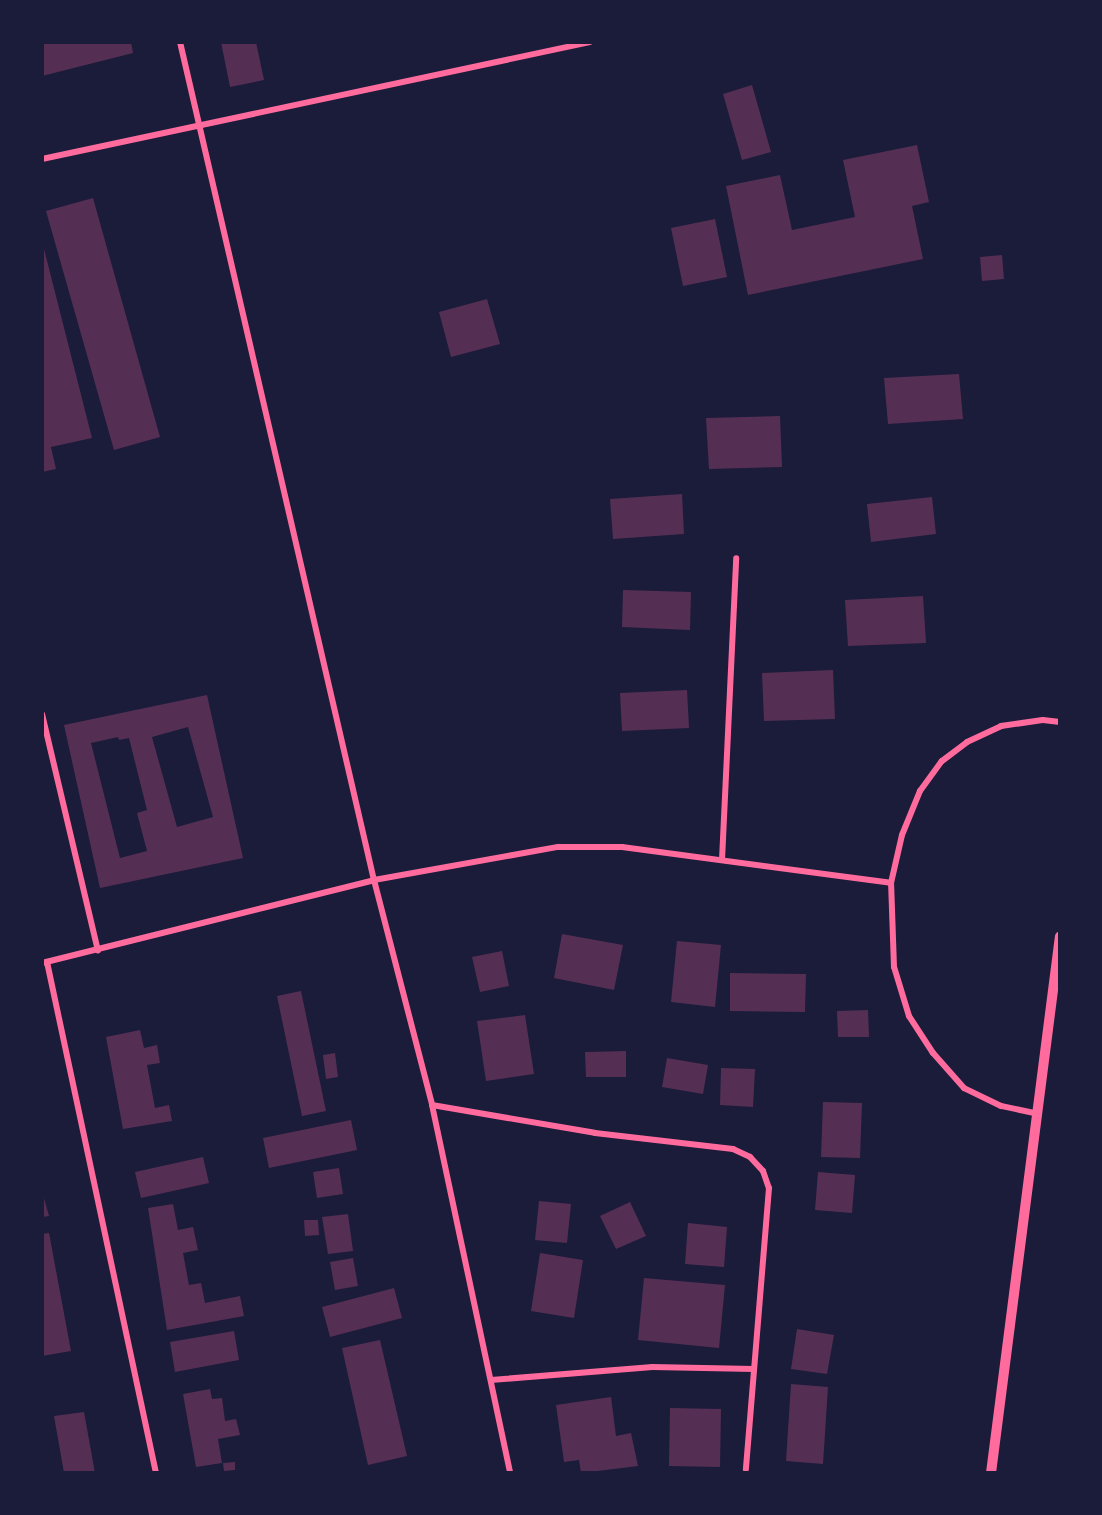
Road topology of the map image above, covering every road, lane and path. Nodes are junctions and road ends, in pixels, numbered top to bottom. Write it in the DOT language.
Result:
graph roads {
  1 [pos="180,42"];
  2 [pos="590,42"];
  3 [pos="198,128"];
  4 [pos="42,159"];
  5 [pos="736,558"];
  6 [pos="42,714"];
  7 [pos="1060,722"];
  8 [pos="44,727"];
  9 [pos="722,860"];
  10 [pos="374,880"];
  11 [pos="891,882"];
  12 [pos="1060,936"];
  13 [pos="98,950"];
  14 [pos="45,962"];
  15 [pos="432,1105"];
  16 [pos="1039,1114"];
  17 [pos="754,1369"];
  18 [pos="491,1380"];
  19 [pos="746,1469"];
  20 [pos="156,1473"];
  21 [pos="510,1473"];
  22 [pos="992,1473"];
  1 -- 3 [label="street"];
  2 -- 3 [label="street"];
  3 -- 4 [label="street"];
  3 -- 10 [label="street"];
  5 -- 9 [label="street"];
  6 -- 8 [label="street"];
  7 -- 11 [label="street"];
  8 -- 13 [label="street"];
  9 -- 10 [label="street"];
  9 -- 11 [label="street"];
  10 -- 13 [label="street"];
  10 -- 15 [label="street"];
  11 -- 16 [label="street"];
  12 -- 16 [label="street"];
  13 -- 14 [label="street"];
  14 -- 20 [label="street"];
  15 -- 17 [label="street"];
  15 -- 18 [label="street"];
  16 -- 22 [label="street"];
  17 -- 18 [label="street"];
  17 -- 19 [label="street"];
  18 -- 21 [label="street"];
}
